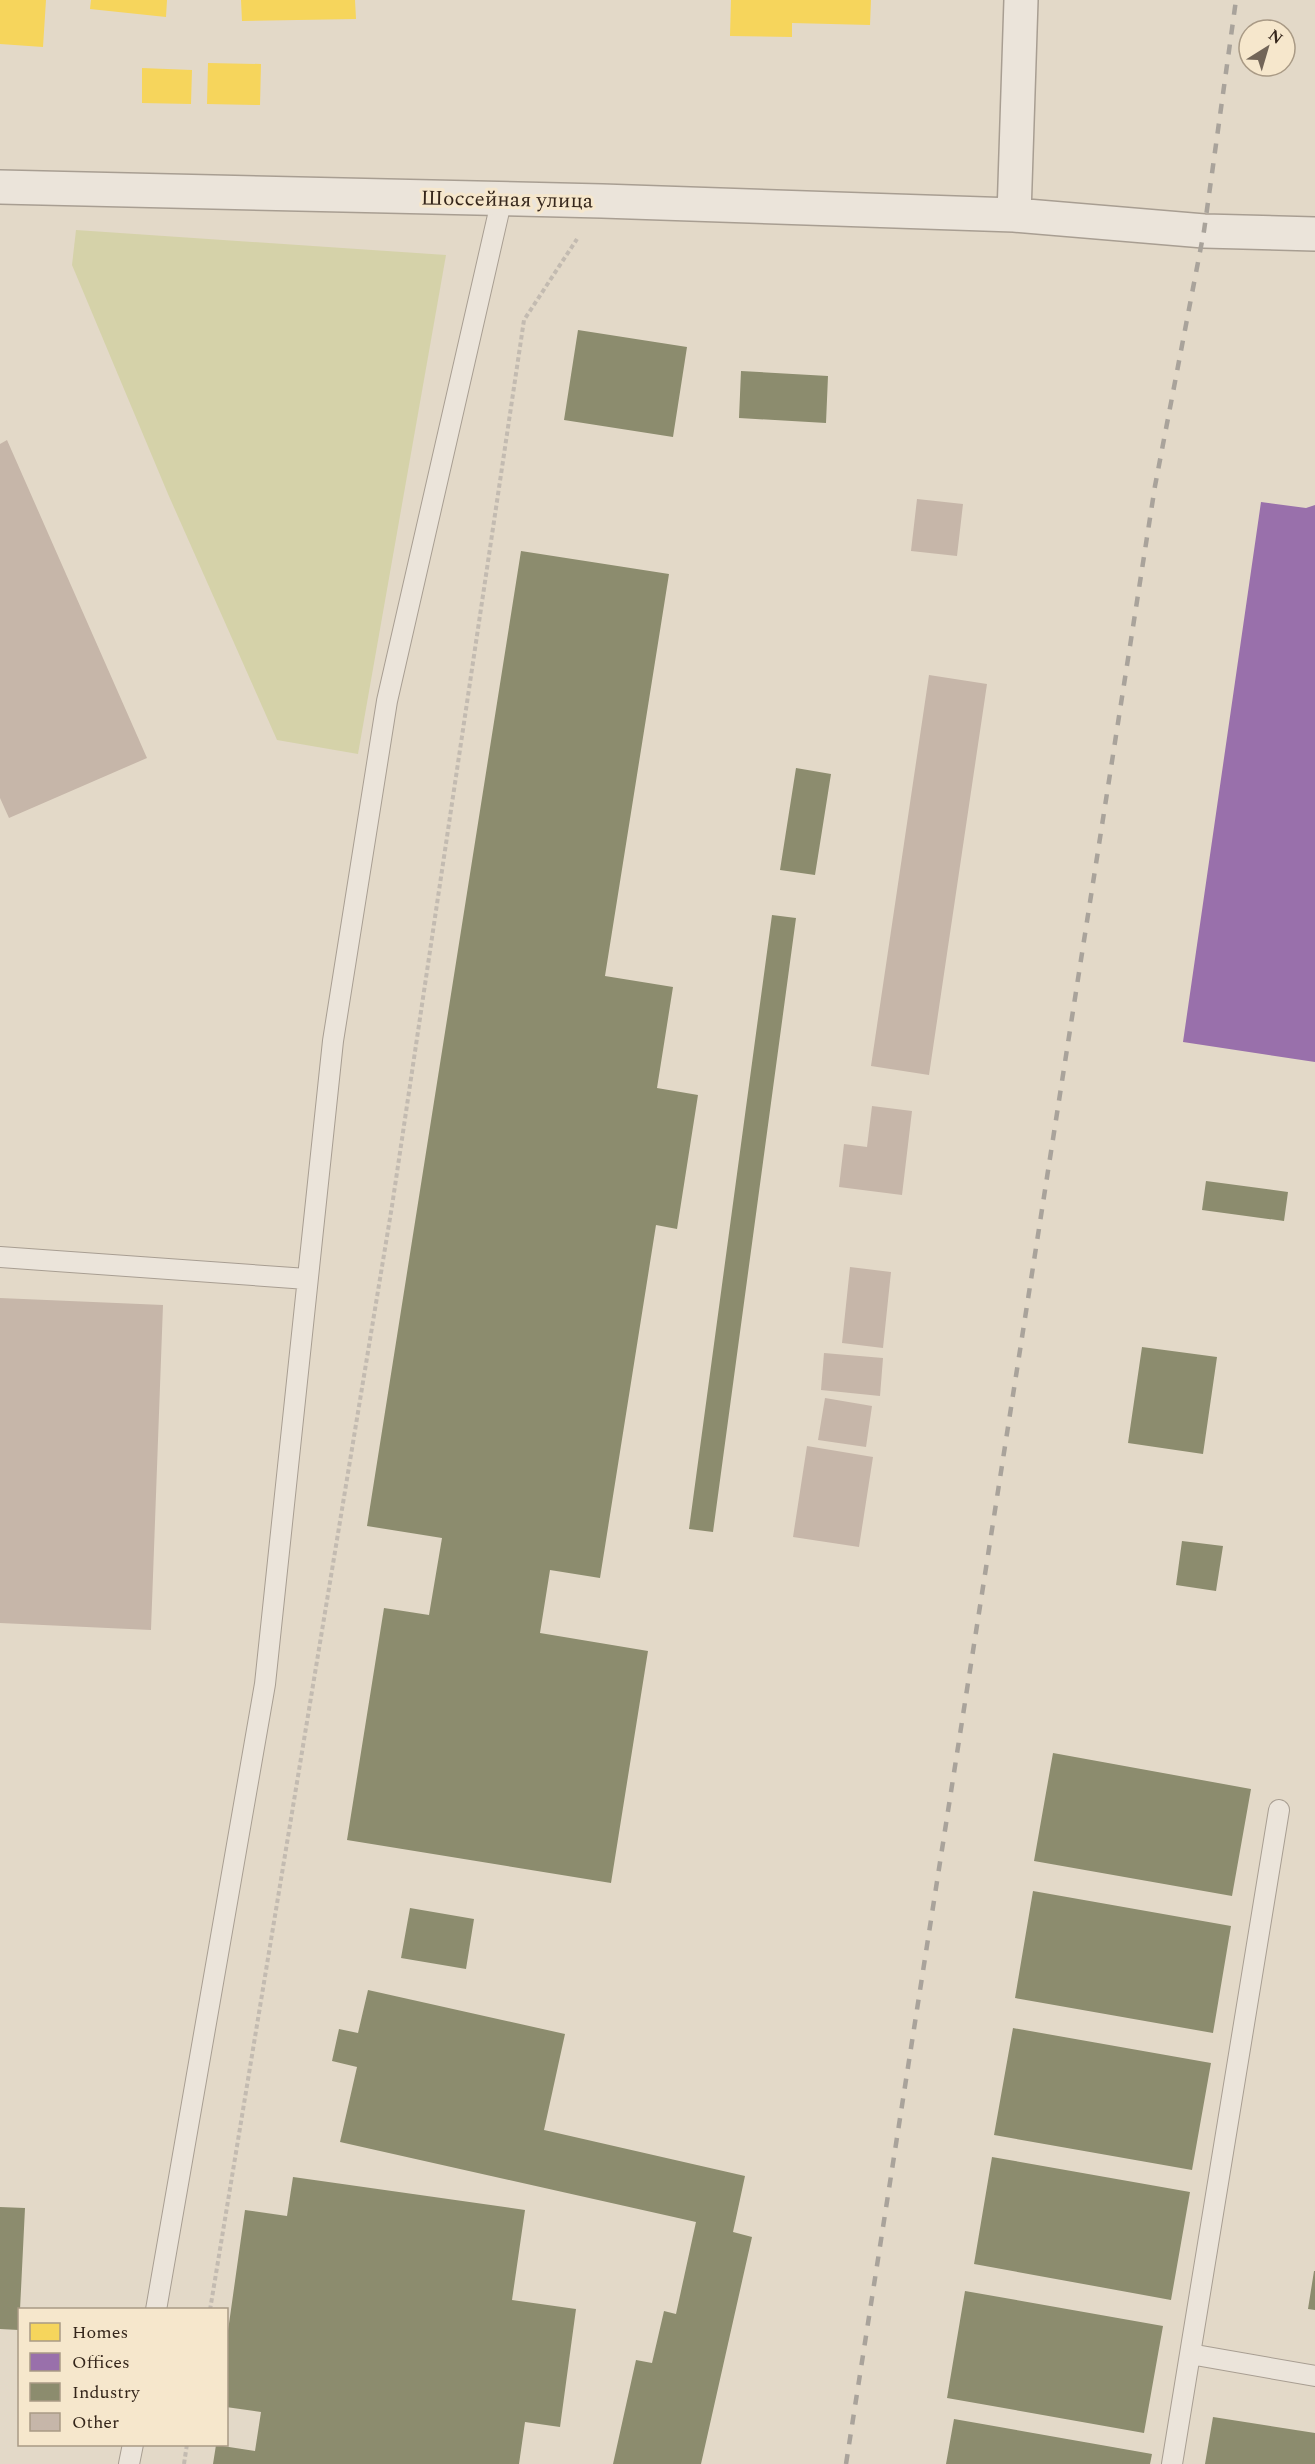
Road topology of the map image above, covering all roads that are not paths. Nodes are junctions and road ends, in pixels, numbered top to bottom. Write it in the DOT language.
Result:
graph roads {
  1 [pos="1022,0"];
  2 [pos="0,187"];
  3 [pos="502,198"];
  4 [pos="1014,215"];
  5 [pos="1315,234"];
  6 [pos="0,1257"];
  7 [pos="307,1279"];
  8 [pos="1280,1810"];
  9 [pos="156,2308"];
  10 [pos="1190,2354"];
  11 [pos="1315,2376"];
  12 [pos="133,2446"];
  13 [pos="129,2464"];
  14 [pos="1172,2464"];
  1 -- 4 [label="street"];
  2 -- 3 [label="street, Шоссейная улица"];
  3 -- 4 [label="street, Шоссейная улица"];
  3 -- 7 [label="lane"];
  4 -- 5 [label="street, Шоссейная улица"];
  6 -- 7 [label="lane"];
  7 -- 9 [label="lane"];
  8 -- 10 [label="lane"];
  10 -- 11 [label="lane"];
  10 -- 14 [label="lane"];
  12 -- 13 [label="lane"];
}
